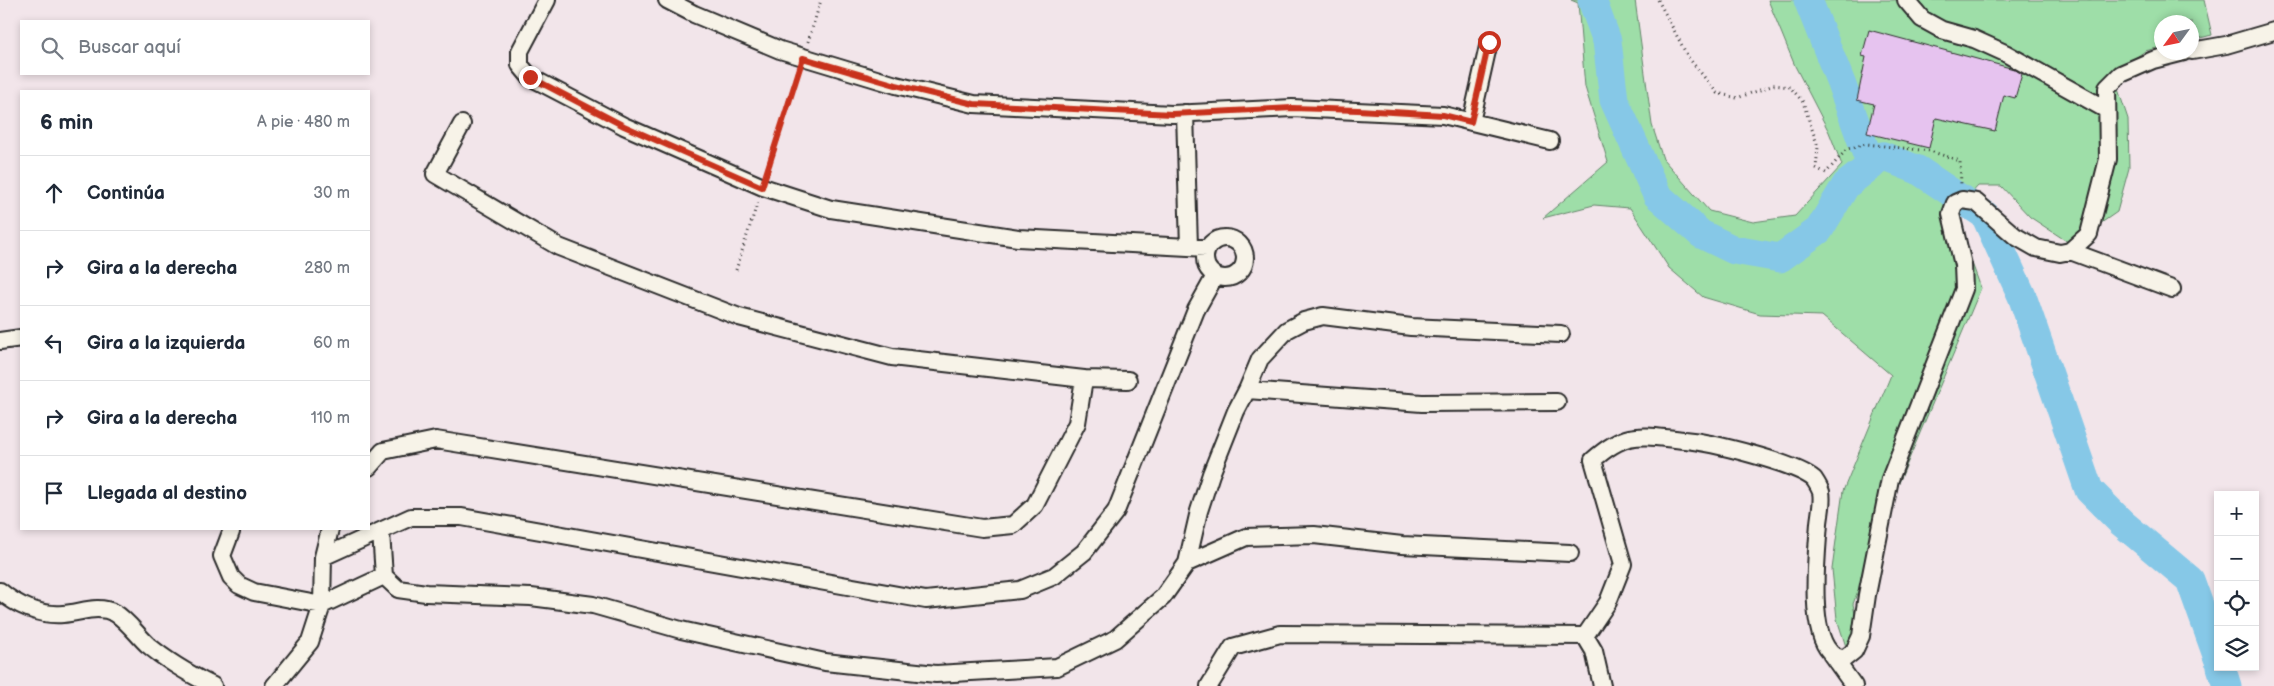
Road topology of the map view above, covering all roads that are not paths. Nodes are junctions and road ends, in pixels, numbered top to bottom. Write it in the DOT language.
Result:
graph roads {
  1 [pos="548,0"];
  2 [pos="667,0"];
  3 [pos="1906,0"];
  4 [pos="2274,31"];
  5 [pos="1489,42"];
  6 [pos="2199,50"];
  7 [pos="2154,60"];
  8 [pos="2107,110"];
  9 [pos="1186,113"];
  10 [pos="1471,122"];
  11 [pos="462,124"];
  12 [pos="1550,141"];
  13 [pos="1189,247"];
  14 [pos="1207,248"];
  15 [pos="2070,251"];
  16 [pos="1215,276"];
  17 [pos="2172,289"];
  18 [pos="1561,334"];
  19 [pos="20,338"];
  20 [pos="0,341"];
  21 [pos="1084,379"];
  22 [pos="1128,380"];
  23 [pos="1247,390"];
  24 [pos="1557,402"];
  25 [pos="370,466"];
  26 [pos="330,530"];
  27 [pos="231,532"];
  28 [pos="381,532"];
  29 [pos="1570,553"];
  30 [pos="322,557"];
  31 [pos="1187,563"];
  32 [pos="384,576"];
  33 [pos="0,590"];
  34 [pos="322,605"];
  35 [pos="1585,636"];
  36 [pos="1831,654"];
  37 [pos="213,686"];
  38 [pos="274,686"];
  39 [pos="1209,686"];
  40 [pos="1602,686"];
  41 [pos="1854,686"];
  1 -- 13 [label="street"];
  2 -- 9 [label="street"];
  3 -- 8 [label="street"];
  4 -- 6 [label="street"];
  5 -- 10 [label="street"];
  7 -- 8 [label="street"];
  8 -- 15 [label="street"];
  9 -- 10 [label="street"];
  9 -- 13 [label="street"];
  10 -- 12 [label="street"];
  11 -- 21 [label="street"];
  13 -- 14 [label="street"];
  14 -- 16 [label="street"];
  14 -- 16 [label="street"];
  15 -- 17 [label="street"];
  15 -- 36 [label="street"];
  16 -- 28 [label="street"];
  18 -- 23 [label="street"];
  19 -- 20 [label="street"];
  21 -- 22 [label="street"];
  21 -- 25 [label="street"];
  23 -- 24 [label="street"];
  23 -- 31 [label="street"];
  26 -- 30 [label="street"];
  27 -- 34 [label="street"];
  28 -- 30 [label="street"];
  28 -- 32 [label="street"];
  29 -- 31 [label="street"];
  30 -- 34 [label="street"];
  31 -- 32 [label="street"];
  32 -- 34 [label="street"];
  33 -- 37 [label="street"];
  34 -- 38 [label="street"];
  35 -- 36 [label="street"];
  35 -- 39 [label="street"];
  35 -- 40 [label="street"];
  36 -- 41 [label="street"];
}
